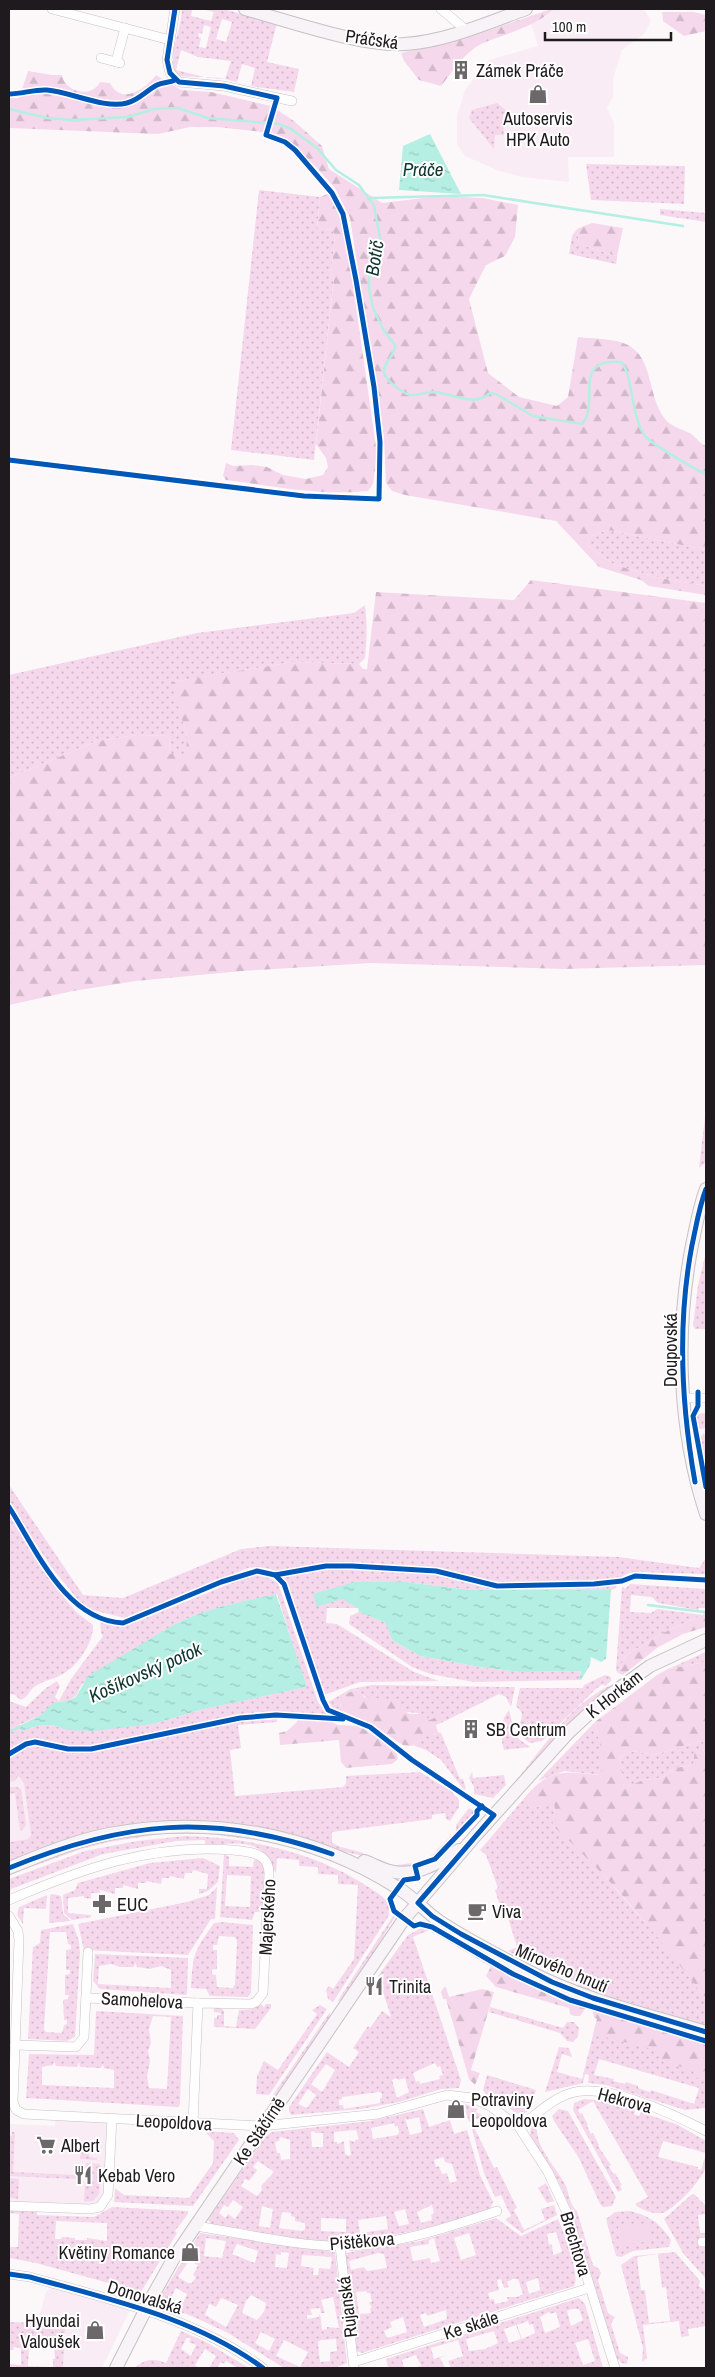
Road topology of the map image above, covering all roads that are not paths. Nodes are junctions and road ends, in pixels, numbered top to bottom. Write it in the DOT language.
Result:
graph roads {
  1 [pos="52,9"];
  2 [pos="175,9"];
  3 [pos="245,9"];
  4 [pos="441,9"];
  5 [pos="526,9"];
  6 [pos="125,28"];
  7 [pos="466,30"];
  8 [pos="170,40"];
  9 [pos="101,58"];
  10 [pos="292,101"];
  11 [pos="706,1189"];
  12 [pos="684,1398"];
  13 [pos="706,1398"];
  14 [pos="706,1514"];
  15 [pos="706,1640"];
  16 [pos="468,1845"];
  17 [pos="351,1862"];
  18 [pos="9,1868"];
  19 [pos="9,1900"];
  20 [pos="418,1903"];
  21 [pos="9,1916"];
  22 [pos="88,1952"];
  23 [pos="86,1998"];
  24 [pos="198,2003"];
  25 [pos="706,2032"];
  26 [pos="15,2045"];
  27 [pos="112,2118"];
  28 [pos="193,2122"];
  29 [pos="262,2126"];
  30 [pos="519,2128"];
  31 [pos="706,2132"];
  32 [pos="9,2206"];
  33 [pos="497,2211"];
  34 [pos="195,2226"];
  35 [pos="340,2246"];
  36 [pos="9,2274"];
  37 [pos="589,2288"];
  38 [pos="145,2309"];
  39 [pos="354,2365"];
  40 [pos="116,2368"];
  41 [pos="263,2368"];
  42 [pos="615,2368"];
  1 -- 6 [label="street"];
  2 -- 8 [label="street"];
  3 -- 7 [label="main road, Práčská"];
  4 -- 7 [label="street"];
  5 -- 7 [label="main road, Práčská"];
  6 -- 8 [label="street"];
  6 -- 9 [label="street"];
  8 -- 10 [label="street"];
  11 -- 12 [label="main road, Doupovská"];
  12 -- 13 [label="street"];
  12 -- 14 [label="main road, Doupovská"];
  15 -- 16 [label="main road, K Horkám"];
  16 -- 17 [label="main road"];
  16 -- 20 [label="main road, K Horkám"];
  17 -- 18 [label="main road, Mírového hnutí"];
  17 -- 20 [label="main road, Mírového hnutí"];
  19 -- 24 [label="street, Majerského"];
  20 -- 25 [label="main road, Mírového hnutí"];
  20 -- 29 [label="main road, Ke Stáčírně"];
  21 -- 26 [label="street, Leopoldova"];
  22 -- 23 [label="street, Samohelova"];
  23 -- 24 [label="street, Samohelova"];
  23 -- 26 [label="street, Samohelova"];
  24 -- 28 [label="street"];
  26 -- 27 [label="street, Leopoldova"];
  27 -- 28 [label="street, Leopoldova"];
  27 -- 32 [label="street"];
  28 -- 29 [label="street, Leopoldova"];
  29 -- 30 [label="street, Leopoldova"];
  29 -- 34 [label="main road, Ke Stáčírně"];
  30 -- 31 [label="street, Hekrova"];
  30 -- 37 [label="street, Brechtova"];
  33 -- 35 [label="street, Pištěkova"];
  34 -- 35 [label="street, Pištěkova"];
  34 -- 38 [label="main road, Ke Stáčírně"];
  35 -- 39 [label="street, Rujanská"];
  36 -- 38 [label="street, Donovalská"];
  37 -- 39 [label="street, Ke skále"];
  37 -- 42 [label="street, Brechtova"];
  38 -- 40 [label="main road, Ke Stáčírně"];
  38 -- 41 [label="street, Donovalská"];
}
